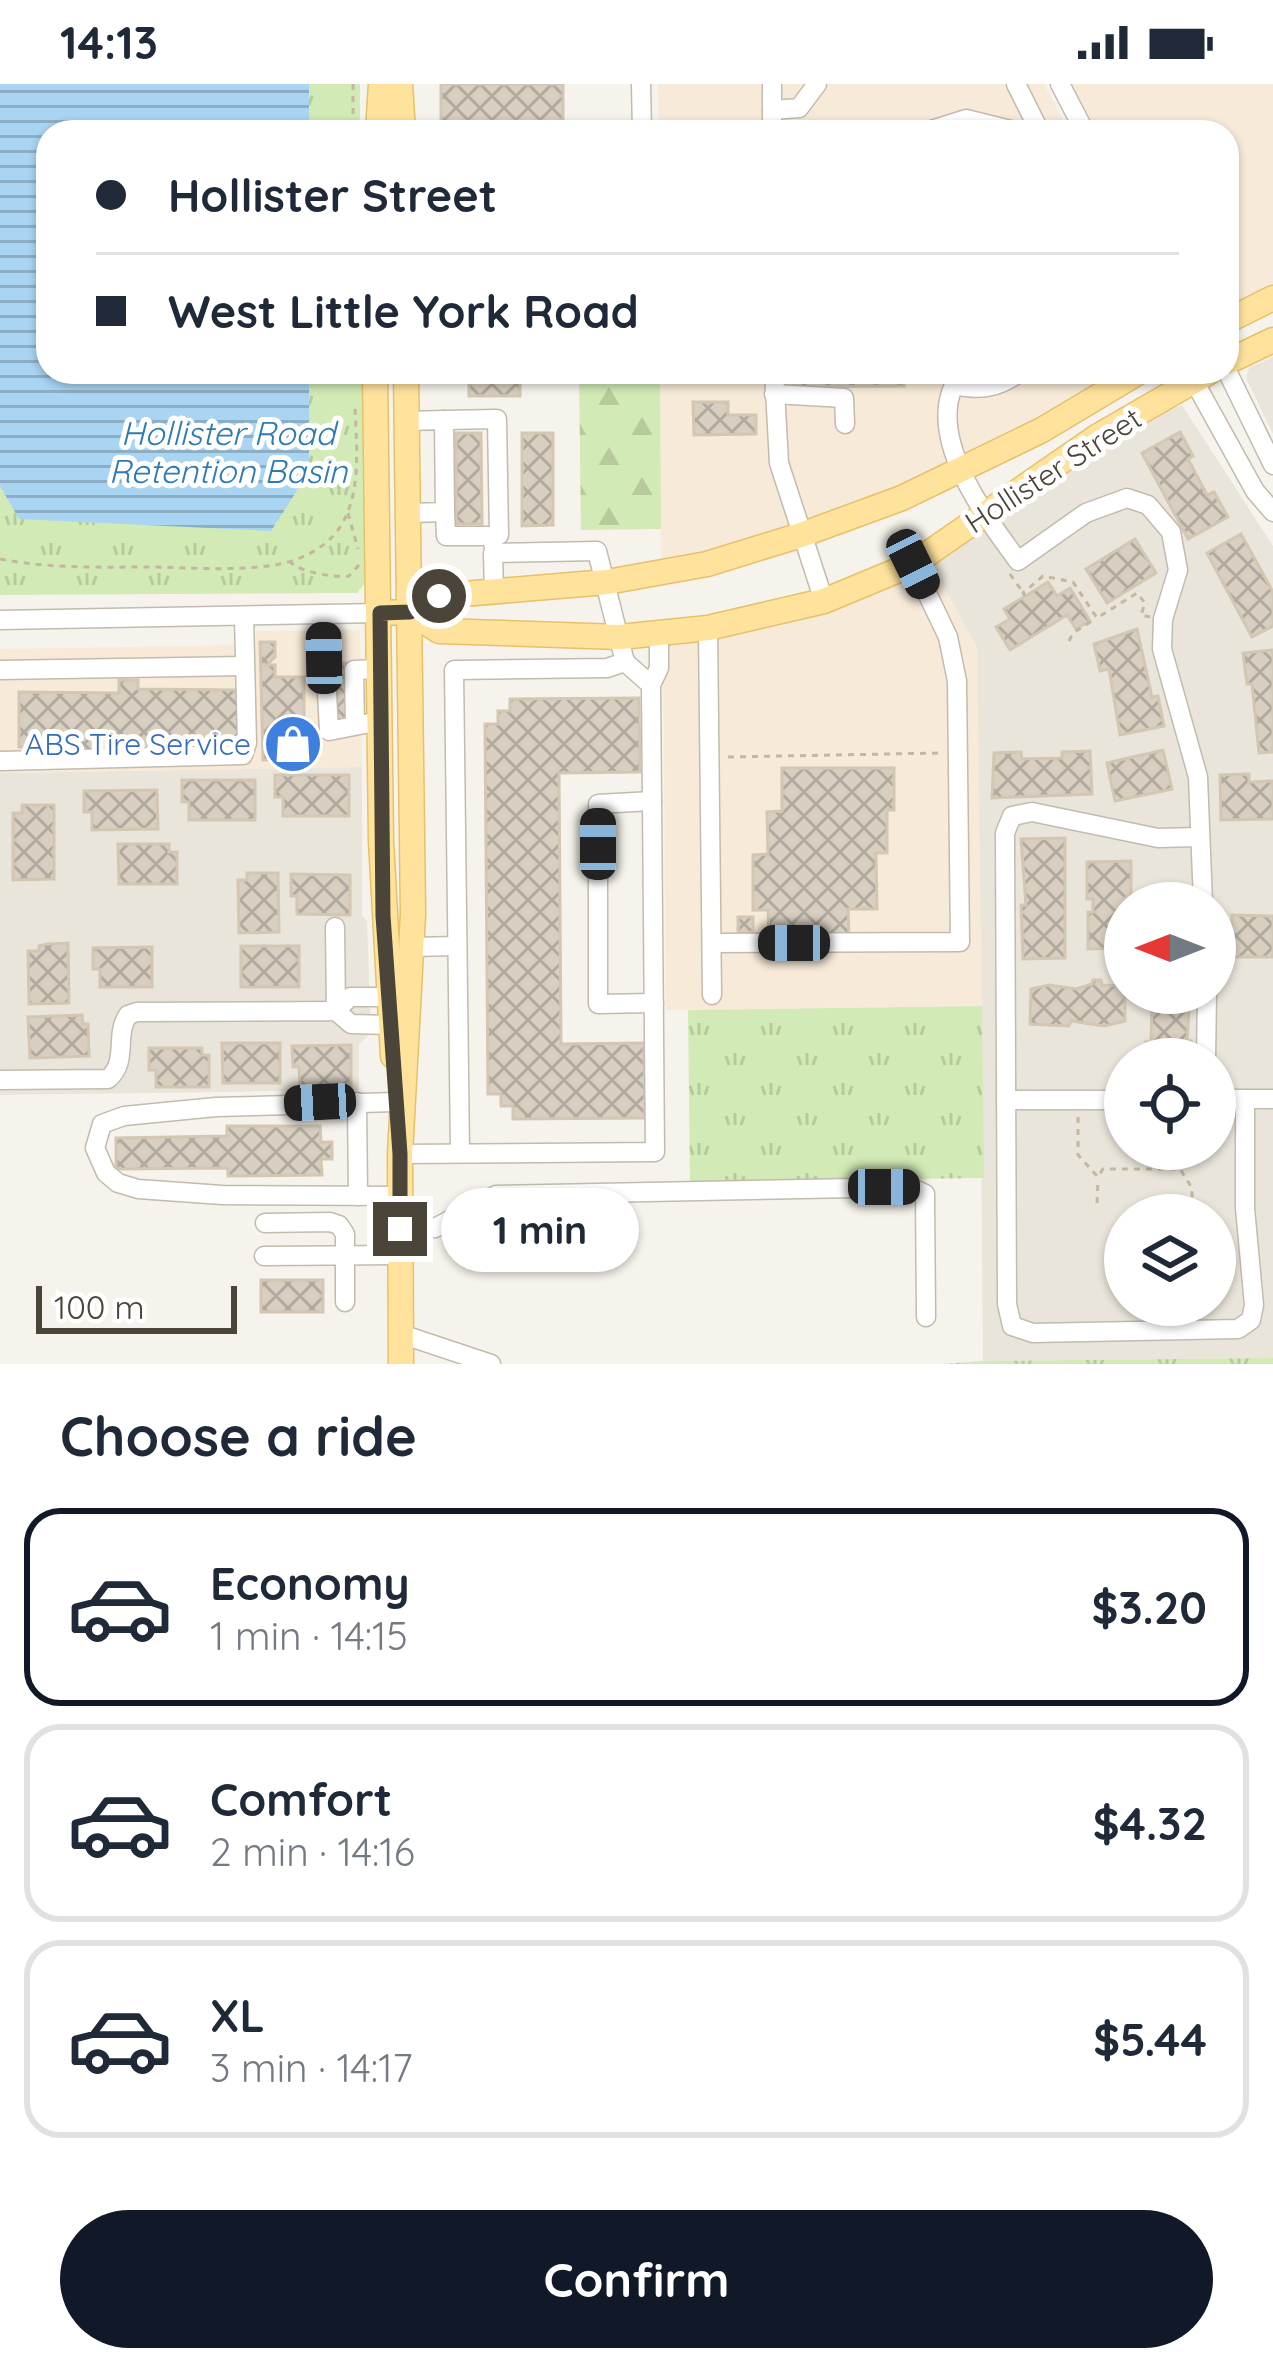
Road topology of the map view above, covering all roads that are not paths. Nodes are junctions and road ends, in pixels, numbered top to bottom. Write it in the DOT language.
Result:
graph roads {
  1 [pos="381,84"];
  2 [pos="400,84"];
  3 [pos="641,84"];
  4 [pos="772,84"];
  5 [pos="817,84"];
  6 [pos="1016,84"];
  7 [pos="1060,84"];
  8 [pos="772,110"];
  9 [pos="379,120"];
  10 [pos="402,120"];
  11 [pos="642,120"];
  12 [pos="772,120"];
  13 [pos="1034,120"];
  14 [pos="1079,120"];
  15 [pos="1273,298"];
  16 [pos="1239,315"];
  17 [pos="1273,340"];
  18 [pos="1239,356"];
  19 [pos="375,384"];
  20 [pos="406,384"];
  21 [pos="774,384"];
  22 [pos="998,384"];
  23 [pos="1119,384"];
  24 [pos="1182,384"];
  25 [pos="1202,384"];
  26 [pos="1233,384"];
  27 [pos="774,394"];
  28 [pos="444,419"];
  29 [pos="407,421"];
  30 [pos="845,424"];
  31 [pos="1273,465"];
  32 [pos="963,469"];
  33 [pos="445,512"];
  34 [pos="1273,512"];
  35 [pos="409,513"];
  36 [pos="984,515"];
  37 [pos="800,535"];
  38 [pos="493,544"];
  39 [pos="913,564"];
  40 [pos="607,582"];
  41 [pos="494,594"];
  42 [pos="824,601"];
  43 [pos="410,612"];
  44 [pos="380,613"];
  45 [pos="323,616"];
  46 [pos="244,617"];
  47 [pos="0,620"];
  48 [pos="708,628"];
  49 [pos="659,633"];
  50 [pos="622,649"];
  51 [pos="324,658"];
  52 [pos="244,666"];
  53 [pos="380,669"];
  54 [pos="0,670"];
  55 [pos="354,670"];
  56 [pos="651,685"];
  57 [pos="368,723"];
  58 [pos="0,761"];
  59 [pos="652,801"];
  60 [pos="1199,837"];
  61 [pos="1202,882"];
  62 [pos="335,926"];
  63 [pos="712,943"];
  64 [pos="458,946"];
  65 [pos="411,947"];
  66 [pos="712,995"];
  67 [pos="388,997"];
  68 [pos="654,1004"];
  69 [pos="336,1011"];
  70 [pos="390,1025"];
  71 [pos="0,1080"];
  72 [pos="1236,1099"];
  73 [pos="1245,1099"];
  74 [pos="1273,1099"];
  75 [pos="1006,1100"];
  76 [pos="1104,1100"];
  77 [pos="357,1102"];
  78 [pos="396,1102"];
  79 [pos="400,1154"];
  80 [pos="460,1154"];
  81 [pos="358,1196"];
  82 [pos="400,1196"];
  83 [pos="265,1223"];
  84 [pos="400,1242"];
  85 [pos="264,1256"];
  86 [pos="345,1256"];
  87 [pos="345,1302"];
  88 [pos="926,1317"];
  89 [pos="401,1334"];
  90 [pos="401,1364"];
  91 [pos="490,1364"];
  1 -- 9 [label="main road"];
  2 -- 10 [label="main road"];
  3 -- 11 [label="street"];
  4 -- 8 [label="street"];
  5 -- 8 [label="street"];
  6 -- 13 [label="street"];
  7 -- 14 [label="street"];
  8 -- 12 [label="street"];
  15 -- 16 [label="main road"];
  17 -- 18 [label="main road"];
  19 -- 44 [label="main road"];
  20 -- 29 [label="main road"];
  21 -- 27 [label="street"];
  22 -- 32 [label="street"];
  23 -- 32 [label="main road, Hollister Street"];
  24 -- 36 [label="main road, Hollister Street"];
  25 -- 34 [label="street"];
  26 -- 31 [label="street"];
  27 -- 30 [label="street"];
  27 -- 37 [label="street"];
  28 -- 29 [label="street"];
  28 -- 33 [label="street"];
  28 -- 38 [label="street"];
  29 -- 35 [label="main road"];
  32 -- 36 [label="street"];
  32 -- 37 [label="main road, Hollister Street"];
  33 -- 35 [label="street"];
  33 -- 38 [label="street"];
  35 -- 43 [label="main road"];
  36 -- 39 [label="main road, Hollister Street"];
  36 -- 60 [label="street"];
  37 -- 40 [label="main road, Hollister Street"];
  37 -- 42 [label="street"];
  38 -- 40 [label="street"];
  38 -- 41 [label="street"];
  39 -- 42 [label="main road, Hollister Street"];
  39 -- 63 [label="street"];
  40 -- 41 [label="main road, Hollister Street"];
  40 -- 50 [label="street"];
  41 -- 43 [label="main road, Hollister Street"];
  42 -- 48 [label="main road, Hollister Street"];
  43 -- 44 [label="main road, Hollister Street"];
  43 -- 50 [label="main road, Hollister Street"];
  43 -- 65 [label="main road"];
  44 -- 45 [label="street, Hollister Street"];
  44 -- 53 [label="main road"];
  45 -- 46 [label="street, Hollister Street"];
  45 -- 51 [label="street"];
  46 -- 47 [label="street, Hollister Street"];
  46 -- 52 [label="street"];
  48 -- 49 [label="main road, Hollister Street"];
  48 -- 63 [label="street"];
  49 -- 50 [label="main road, Hollister Street"];
  49 -- 56 [label="street"];
  50 -- 56 [label="street"];
  50 -- 64 [label="street"];
  51 -- 55 [label="street"];
  51 -- 57 [label="street"];
  52 -- 54 [label="street"];
  52 -- 58 [label="street"];
  53 -- 55 [label="street"];
  53 -- 57 [label="main road"];
  55 -- 57 [label="street"];
  56 -- 59 [label="street"];
  57 -- 67 [label="main road"];
  59 -- 68 [label="street"];
  59 -- 68 [label="street"];
  60 -- 61 [label="street"];
  60 -- 75 [label="street"];
  62 -- 69 [label="street"];
  63 -- 66 [label="street"];
  64 -- 65 [label="street"];
  64 -- 80 [label="street"];
  65 -- 79 [label="main road"];
  67 -- 69 [label="street"];
  67 -- 70 [label="main road"];
  68 -- 80 [label="street"];
  69 -- 70 [label="street"];
  69 -- 71 [label="street"];
  70 -- 78 [label="main road"];
  72 -- 73 [label="street"];
  73 -- 74 [label="street"];
  73 -- 75 [label="street"];
  75 -- 76 [label="street"];
  77 -- 78 [label="street"];
  77 -- 81 [label="street"];
  77 -- 81 [label="street"];
  78 -- 79 [label="main road"];
  79 -- 80 [label="street"];
  79 -- 82 [label="main road"];
  81 -- 82 [label="street"];
  82 -- 84 [label="main road"];
  83 -- 86 [label="street"];
  84 -- 86 [label="street"];
  84 -- 88 [label="street"];
  84 -- 89 [label="main road"];
  85 -- 86 [label="street"];
  86 -- 87 [label="street"];
  89 -- 90 [label="main road"];
  89 -- 91 [label="street"];
}
